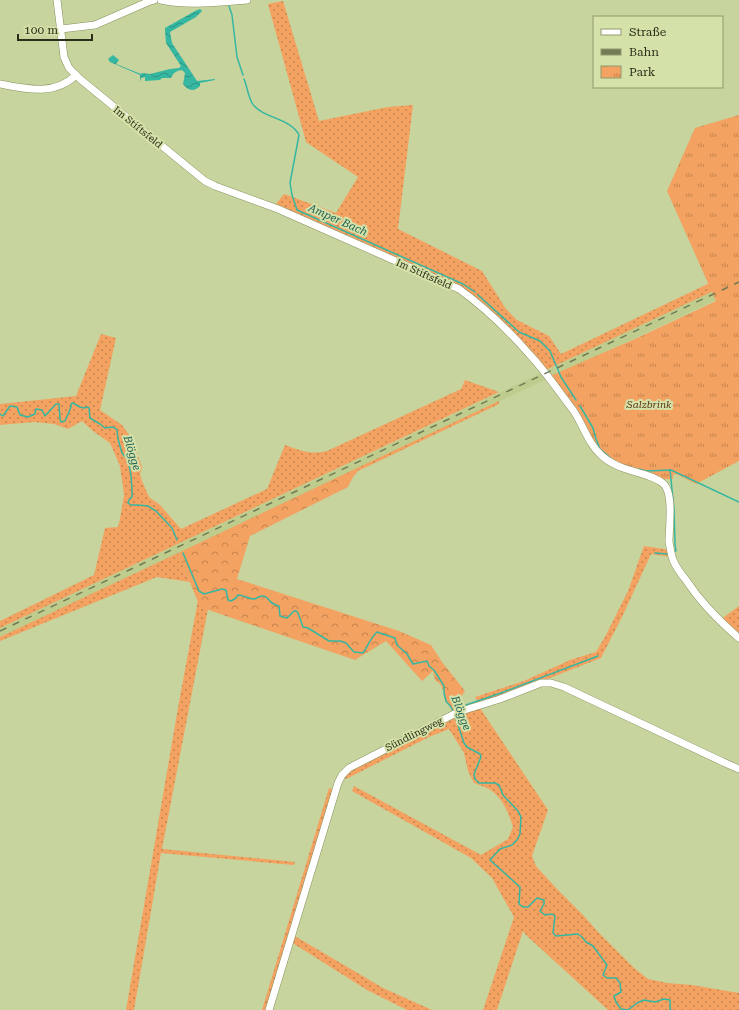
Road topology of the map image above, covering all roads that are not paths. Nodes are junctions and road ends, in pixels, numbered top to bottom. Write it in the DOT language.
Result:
graph roads {
  1 [pos="56,0"];
  2 [pos="154,0"];
  3 [pos="161,0"];
  4 [pos="247,0"];
  5 [pos="61,29"];
  6 [pos="76,75"];
  7 [pos="0,84"];
  8 [pos="739,638"];
  9 [pos="739,769"];
  10 [pos="269,1010"];
  1 -- 5 [label="street"];
  2 -- 5 [label="street"];
  3 -- 4 [label="street"];
  5 -- 6 [label="street"];
  6 -- 7 [label="street"];
  6 -- 8 [label="street, Im Stiftsfeld"];
  9 -- 10 [label="street, Sündlingweg"];
}
